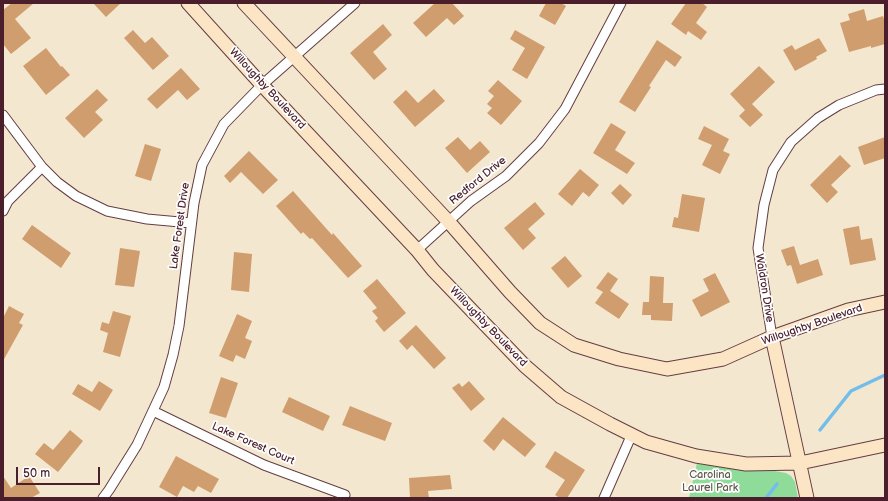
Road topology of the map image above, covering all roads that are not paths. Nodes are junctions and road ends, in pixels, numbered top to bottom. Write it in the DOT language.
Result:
graph roads {
  1 [pos="188,3"];
  2 [pos="244,3"];
  3 [pos="355,3"];
  4 [pos="621,3"];
  5 [pos="294,58"];
  6 [pos="262,84"];
  7 [pos="885,89"];
  8 [pos="3,115"];
  9 [pos="42,167"];
  10 [pos="3,211"];
  11 [pos="448,221"];
  12 [pos="191,223"];
  13 [pos="417,250"];
  14 [pos="885,302"];
  15 [pos="772,337"];
  16 [pos="153,411"];
  17 [pos="632,434"];
  18 [pos="885,445"];
  19 [pos="800,463"];
  20 [pos="345,495"];
  21 [pos="103,498"];
  22 [pos="604,498"];
  23 [pos="807,498"];
  1 -- 6 [label="street, Willoughby Boulevard"];
  2 -- 5 [label="street, Willoughby Boulevard"];
  3 -- 5 [label="street, Lake Forest Drive"];
  4 -- 11 [label="street, Redford Drive"];
  5 -- 6 [label="street, Lake Forest Drive"];
  5 -- 11 [label="street, Willoughby Boulevard"];
  6 -- 12 [label="street, Lake Forest Drive"];
  6 -- 13 [label="street, Willoughby Boulevard"];
  7 -- 15 [label="street, Waldron Drive"];
  8 -- 9 [label="street"];
  9 -- 10 [label="street"];
  9 -- 12 [label="street"];
  11 -- 13 [label="street, Redford Drive"];
  11 -- 15 [label="street, Willoughby Boulevard"];
  12 -- 16 [label="street, Lake Forest Drive"];
  13 -- 17 [label="street, Willoughby Boulevard"];
  14 -- 15 [label="street, Willoughby Boulevard"];
  15 -- 19 [label="street, Waldron Drive"];
  16 -- 20 [label="street, Lake Forest Court"];
  16 -- 21 [label="street, Lake Forest Drive"];
  17 -- 19 [label="street, Willoughby Boulevard"];
  17 -- 22 [label="street"];
  18 -- 19 [label="street, Willoughby Boulevard"];
  19 -- 23 [label="street, Waldron Drive"];
}
